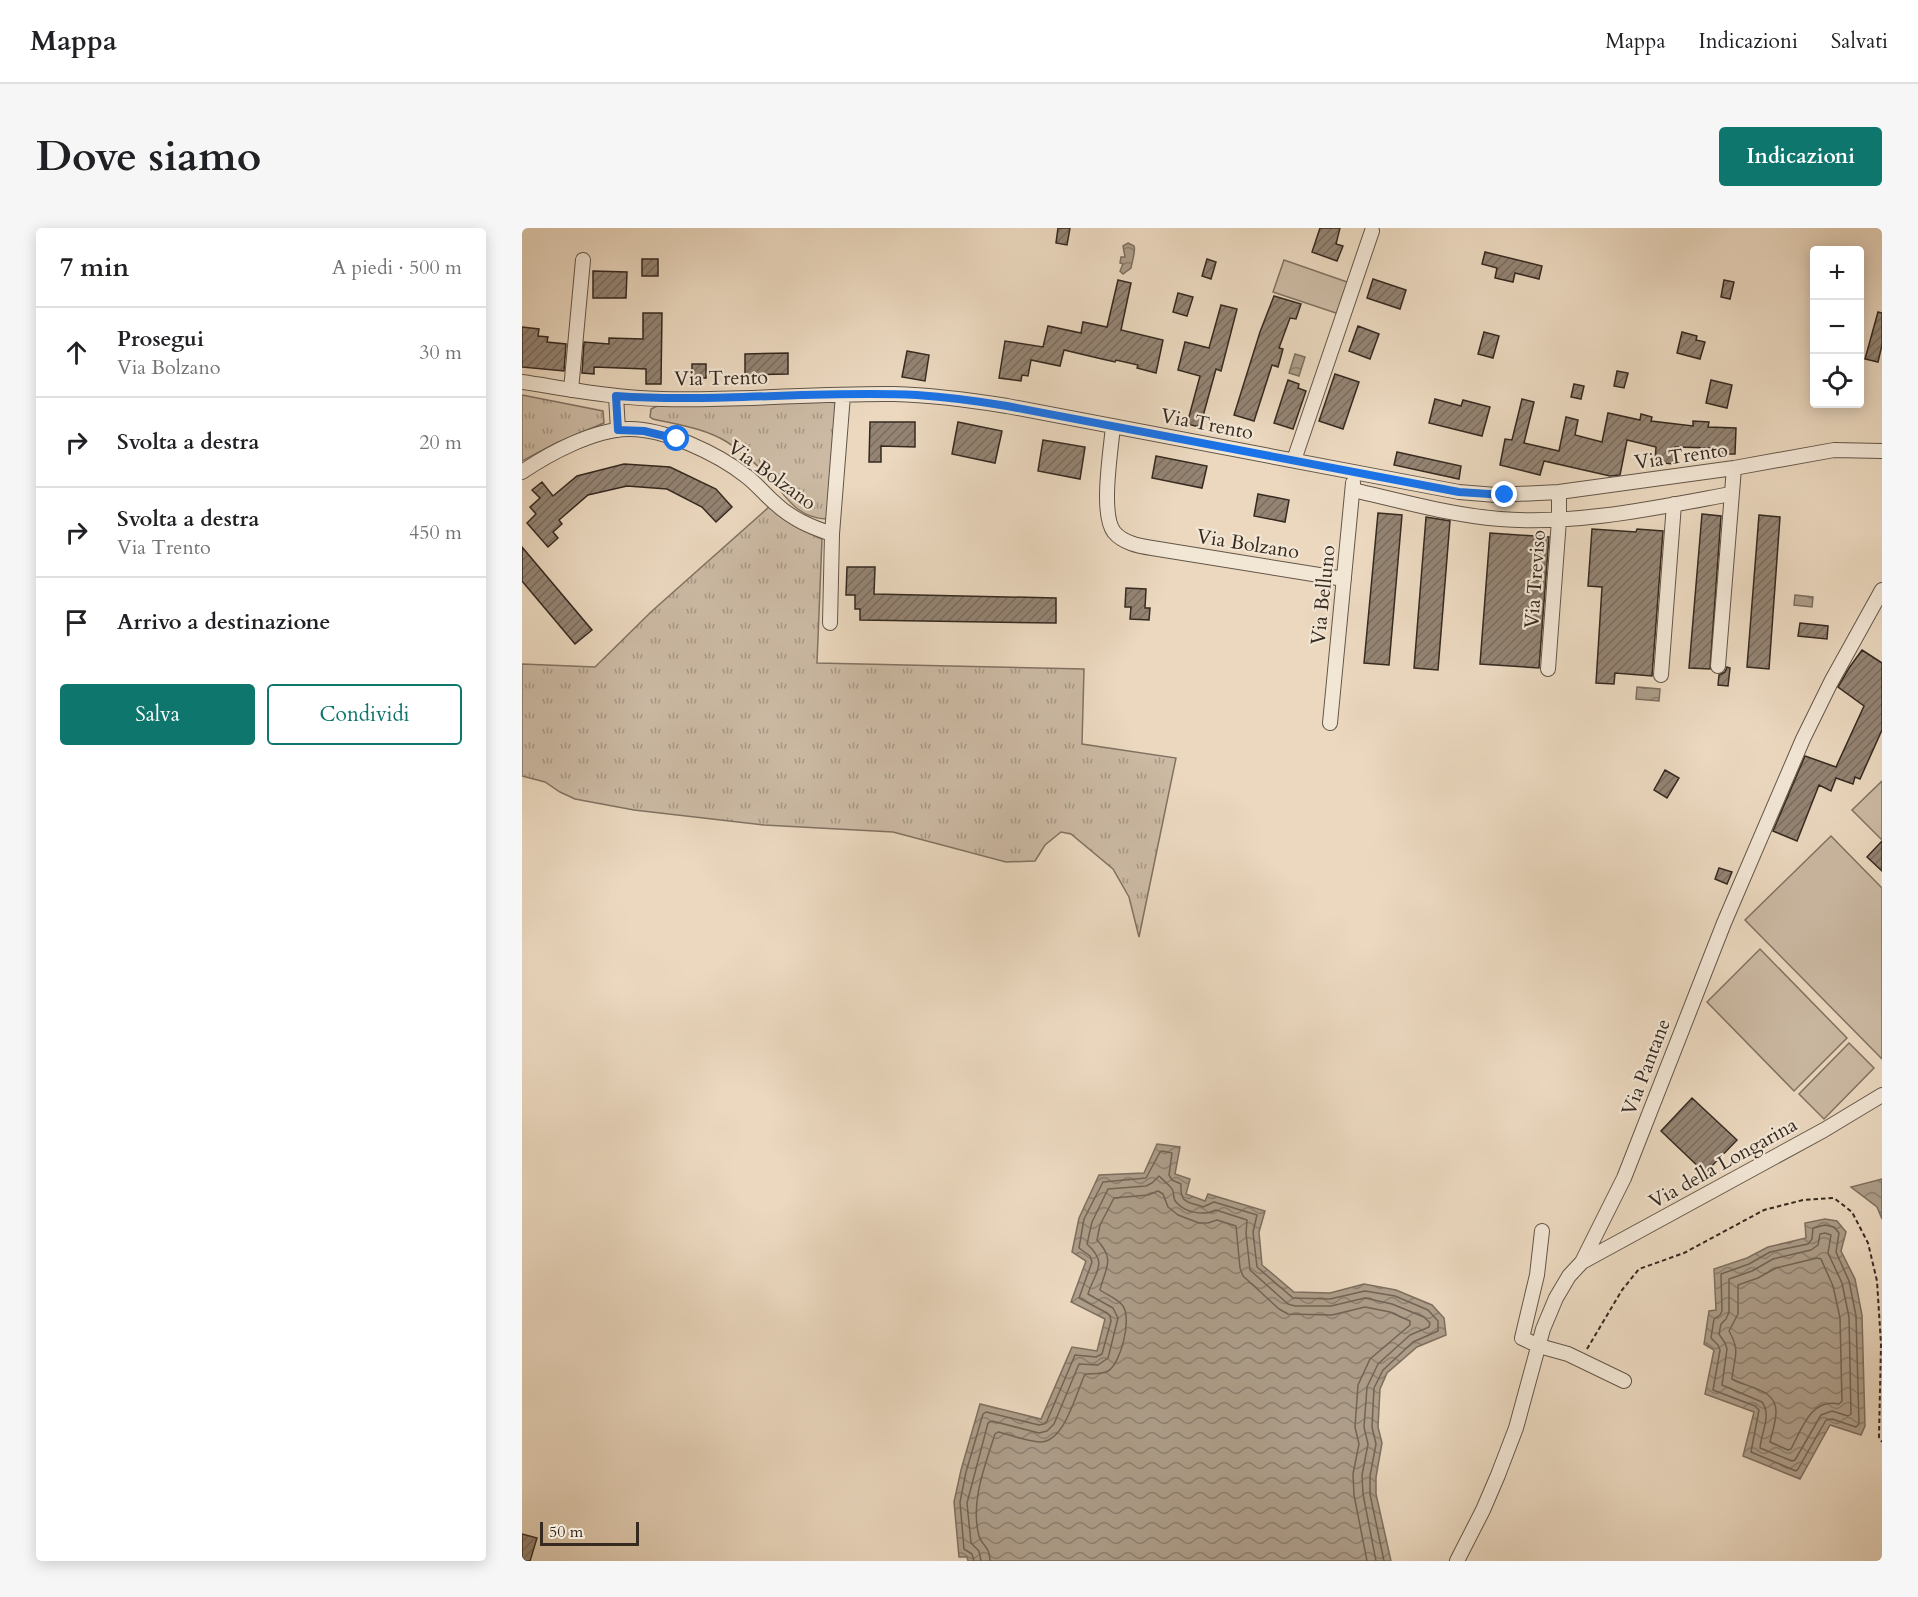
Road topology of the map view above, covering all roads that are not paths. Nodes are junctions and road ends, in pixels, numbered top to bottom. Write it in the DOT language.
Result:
graph roads {
  1 [pos="1372,231"];
  2 [pos="583,260"];
  3 [pos="522,381"];
  4 [pos="571,390"];
  5 [pos="843,395"];
  6 [pos="616,396"];
  7 [pos="1113,426"];
  8 [pos="618,430"];
  9 [pos="1882,451"];
  10 [pos="1294,460"];
  11 [pos="1734,468"];
  12 [pos="522,472"];
  13 [pos="1355,472"];
  14 [pos="1353,490"];
  15 [pos="1559,492"];
  16 [pos="1731,494"];
  17 [pos="1674,504"];
  18 [pos="1559,520"];
  19 [pos="832,534"];
  20 [pos="1344,579"];
  21 [pos="1882,590"];
  22 [pos="830,623"];
  23 [pos="1718,666"];
  24 [pos="1548,669"];
  25 [pos="1661,675"];
  26 [pos="1330,723"];
  27 [pos="1882,1095"];
  28 [pos="1542,1231"];
  29 [pos="1582,1262"];
  30 [pos="1539,1346"];
  31 [pos="1624,1381"];
  32 [pos="1457,1561"];
  1 -- 10 [label="street"];
  2 -- 4 [label="street"];
  3 -- 4 [label="street, Via Trento"];
  4 -- 6 [label="street, Via Trento"];
  5 -- 6 [label="street, Via Trento"];
  5 -- 7 [label="street, Via Trento"];
  5 -- 19 [label="street"];
  6 -- 8 [label="street"];
  7 -- 10 [label="street, Via Trento"];
  7 -- 20 [label="street, Via Bolzano"];
  8 -- 12 [label="street, Via Bolzano"];
  8 -- 19 [label="street, Via Bolzano"];
  9 -- 11 [label="street, Via Trento"];
  10 -- 13 [label="street, Via Trento"];
  11 -- 15 [label="street, Via Trento"];
  11 -- 16 [label="street"];
  13 -- 14 [label="street, Via Belluno"];
  13 -- 15 [label="street, Via Trento"];
  14 -- 18 [label="street"];
  14 -- 20 [label="street, Via Belluno"];
  15 -- 18 [label="street, Via Treviso"];
  16 -- 17 [label="street"];
  16 -- 23 [label="street"];
  17 -- 18 [label="street"];
  17 -- 25 [label="street"];
  18 -- 24 [label="street, Via Treviso"];
  19 -- 22 [label="street"];
  20 -- 26 [label="street, Via Belluno"];
  21 -- 29 [label="street, Via Pantane"];
  27 -- 29 [label="street, Via della Longarina"];
  28 -- 30 [label="street"];
  29 -- 30 [label="street, Via Pantane"];
  30 -- 31 [label="street"];
  30 -- 32 [label="street, Via Pantane"];
}
